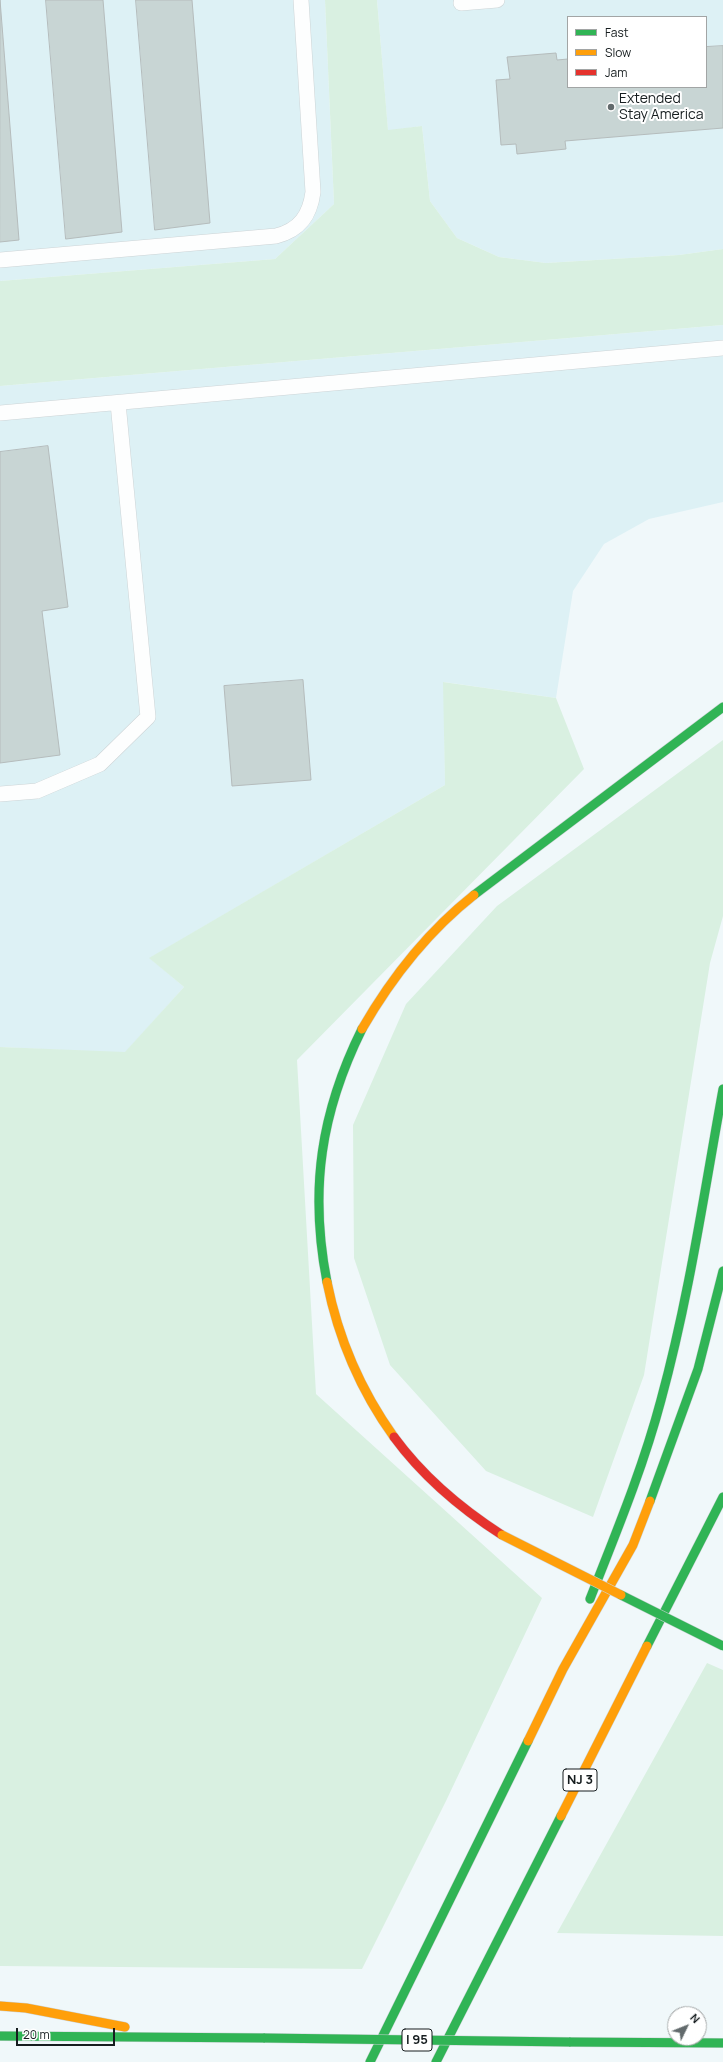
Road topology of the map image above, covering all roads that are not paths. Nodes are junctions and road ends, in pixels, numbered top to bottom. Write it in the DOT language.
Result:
graph roads {
  1 [pos="301,0"];
  2 [pos="497,0"];
  3 [pos="462,2"];
  4 [pos="0,260"];
  5 [pos="723,348"];
  6 [pos="118,403"];
  7 [pos="0,413"];
  8 [pos="723,707"];
  9 [pos="0,794"];
  10 [pos="723,1089"];
  11 [pos="723,1271"];
  12 [pos="723,1497"];
  13 [pos="723,1646"];
  14 [pos="563,1669"];
  15 [pos="0,2006"];
  16 [pos="0,2036"];
  17 [pos="180,2038"];
  18 [pos="723,2043"];
  19 [pos="370,2062"];
  20 [pos="436,2062"];
  1 -- 4 [label="lane"];
  2 -- 3 [label="lane"];
  5 -- 6 [label="lane"];
  6 -- 7 [label="lane"];
  6 -- 9 [label="lane"];
  8 -- 13 [label="main road, bridge"];
  10 -- 14 [label="main road"];
  11 -- 14 [label="main road"];
  12 -- 20 [label="main road, NJ 3"];
  14 -- 19 [label="main road"];
  15 -- 17 [label="main road"];
  16 -- 17 [label="main road, I 95"];
  17 -- 18 [label="main road, I 95, bridge"];
}
